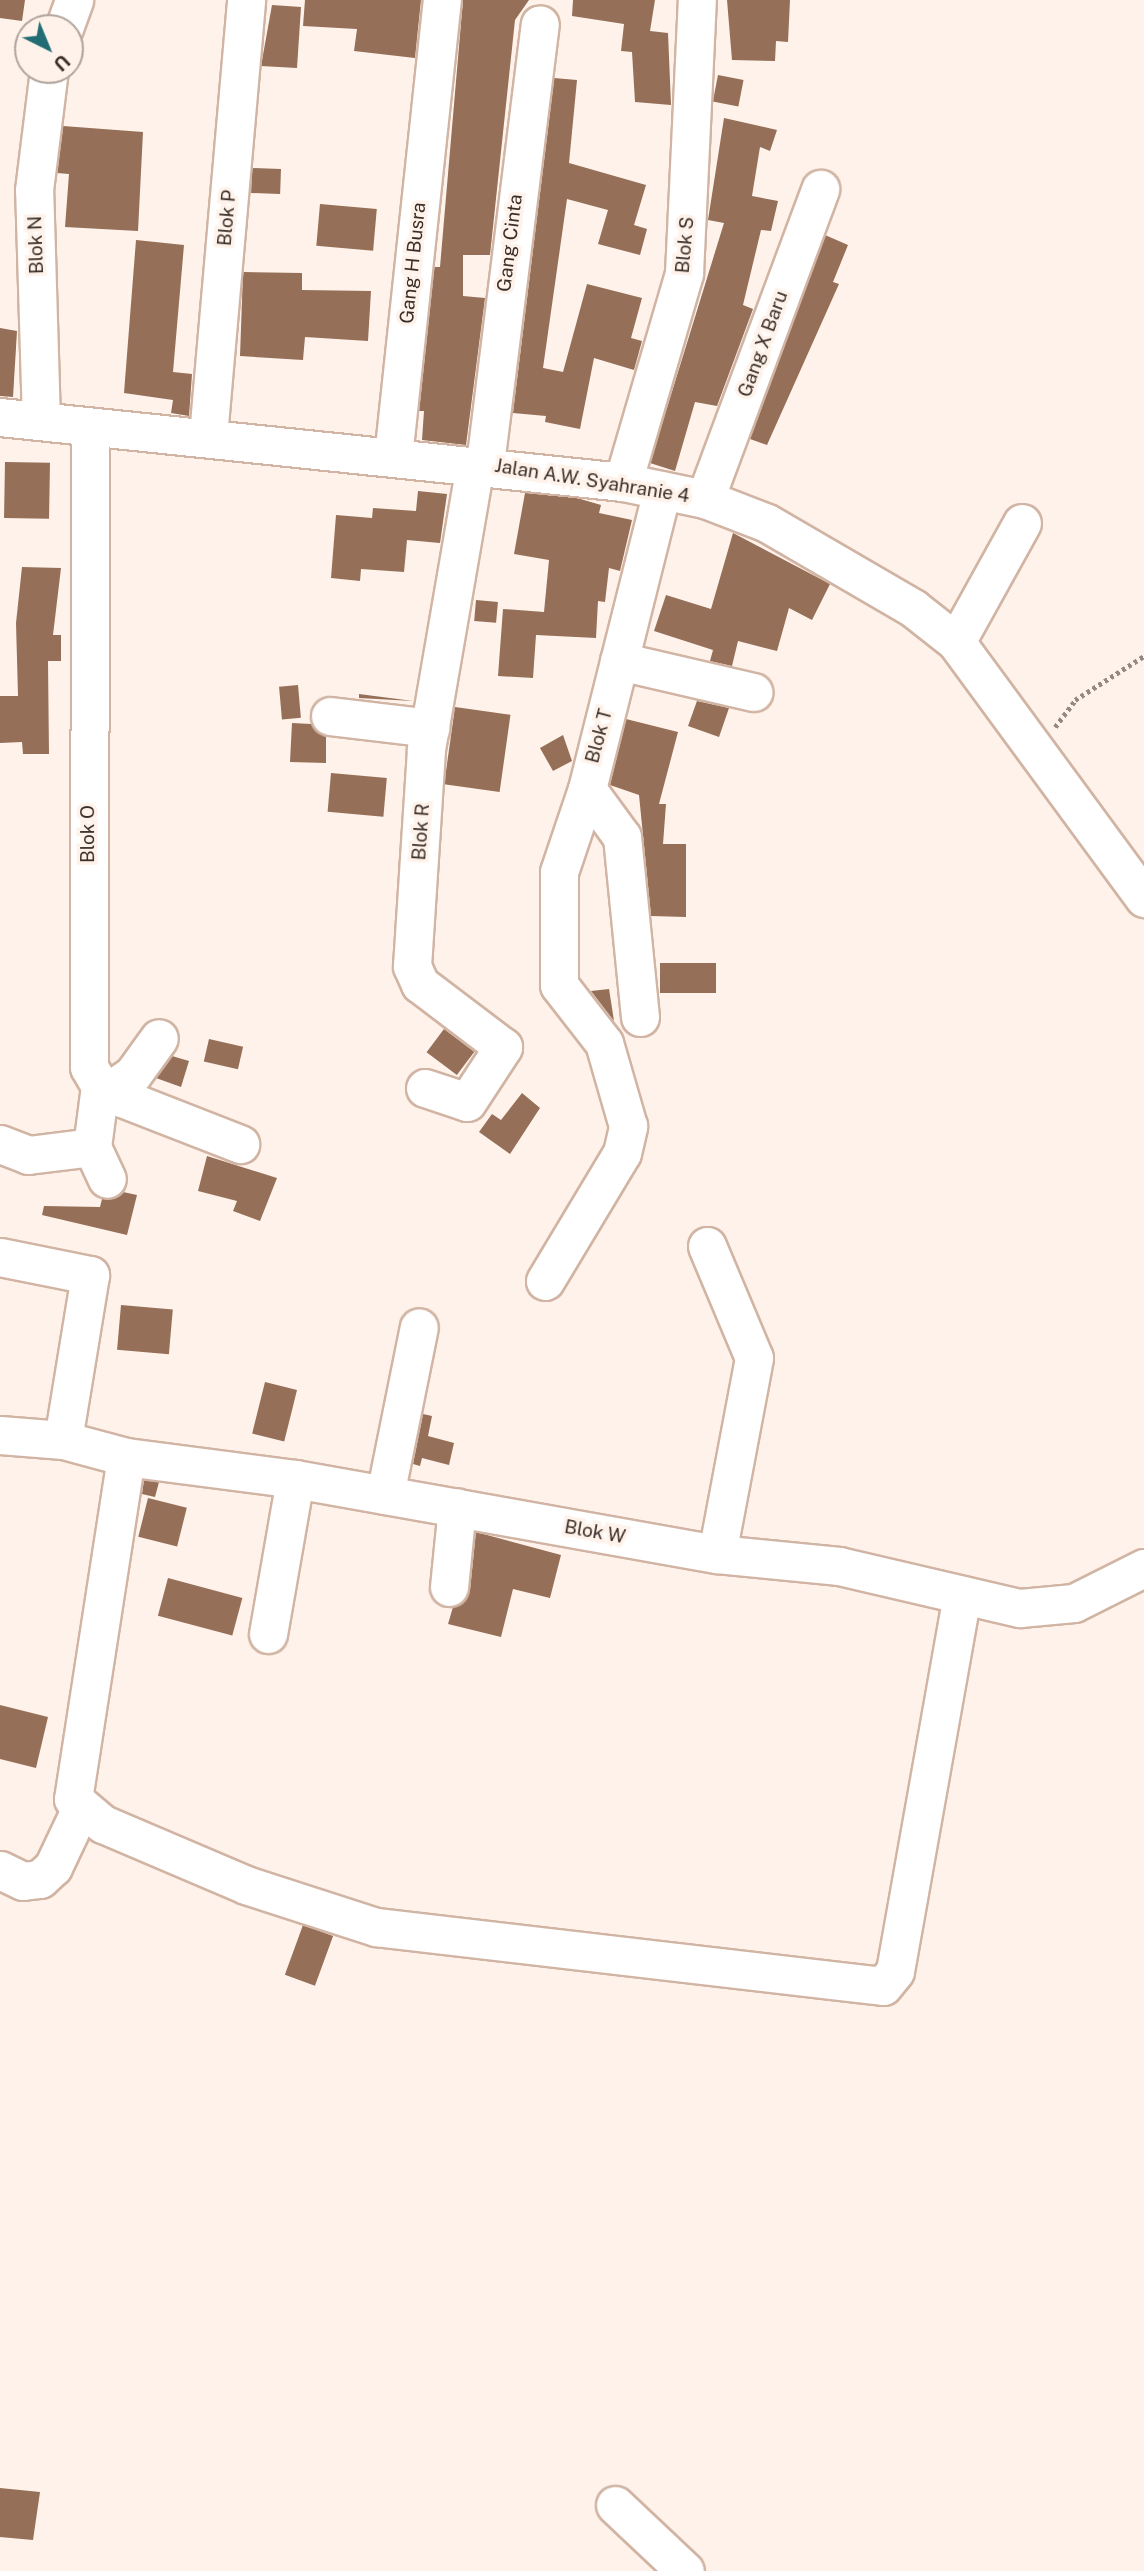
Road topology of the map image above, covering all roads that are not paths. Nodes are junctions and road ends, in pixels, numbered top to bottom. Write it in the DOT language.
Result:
graph roads {
  1 [pos="246,0"];
  2 [pos="442,0"];
  3 [pos="697,0"];
  4 [pos="540,24"];
  5 [pos="46,84"];
  6 [pos="820,189"];
  7 [pos="0,417"];
  8 [pos="41,421"];
  9 [pos="90,427"];
  10 [pos="208,436"];
  11 [pos="393,457"];
  12 [pos="480,464"];
  13 [pos="623,482"];
  14 [pos="662,490"];
  15 [pos="705,499"];
  16 [pos="1021,523"];
  17 [pos="956,642"];
  18 [pos="619,662"];
  19 [pos="753,692"];
  20 [pos="330,716"];
  21 [pos="430,728"];
  22 [pos="587,789"];
  23 [pos="1144,898"];
  24 [pos="640,1017"];
  25 [pos="159,1038"];
  26 [pos="105,1088"];
  27 [pos="425,1088"];
  28 [pos="0,1144"];
  29 [pos="240,1144"];
  30 [pos="707,1245"];
  31 [pos="0,1257"];
  32 [pos="545,1281"];
  33 [pos="419,1327"];
  34 [pos="0,1435"];
  35 [pos="50,1441"];
  36 [pos="126,1457"];
  37 [pos="295,1479"];
  38 [pos="385,1495"];
  39 [pos="457,1507"];
  40 [pos="717,1554"];
  41 [pos="1144,1568"];
  42 [pos="449,1587"];
  43 [pos="962,1595"];
  44 [pos="268,1634"];
  45 [pos="80,1810"];
  46 [pos="0,1870"];
  47 [pos="615,2505"];
  48 [pos="685,2571"];
  1 -- 10 [label="street, Blok P"];
  2 -- 11 [label="street, Gang H Busra"];
  3 -- 13 [label="street, Blok S"];
  4 -- 12 [label="street, Gang Cinta"];
  5 -- 8 [label="street, Blok N"];
  6 -- 15 [label="street, Gang X Baru"];
  7 -- 8 [label="street, Jalan A.W. Syahranie 4"];
  8 -- 9 [label="street, Jalan A.W. Syahranie 4"];
  9 -- 10 [label="street, Jalan A.W. Syahranie 4"];
  9 -- 26 [label="street, Blok O"];
  10 -- 11 [label="street, Jalan A.W. Syahranie 4"];
  11 -- 12 [label="street, Jalan A.W. Syahranie 4"];
  12 -- 13 [label="street, Jalan A.W. Syahranie 4"];
  12 -- 21 [label="street, Blok R"];
  13 -- 14 [label="street, Jalan A.W. Syahranie 4"];
  14 -- 15 [label="street, Jalan A.W. Syahranie 4"];
  14 -- 18 [label="street, Blok T"];
  15 -- 17 [label="street, Jalan A.W. Syahranie 4"];
  16 -- 17 [label="street"];
  17 -- 23 [label="street, Jalan A.W. Syahranie 4"];
  18 -- 19 [label="street"];
  18 -- 22 [label="street, Blok T"];
  20 -- 21 [label="street"];
  21 -- 27 [label="street, Blok R"];
  22 -- 24 [label="street, Blok T"];
  22 -- 32 [label="street"];
  25 -- 26 [label="street"];
  26 -- 28 [label="street"];
  26 -- 29 [label="street"];
  30 -- 40 [label="street"];
  31 -- 35 [label="street"];
  33 -- 38 [label="street"];
  34 -- 35 [label="street, Blok W"];
  35 -- 36 [label="street, Blok W"];
  36 -- 37 [label="street, Blok W"];
  36 -- 45 [label="street"];
  37 -- 38 [label="street, Blok W"];
  37 -- 44 [label="street"];
  38 -- 39 [label="street, Blok W"];
  39 -- 40 [label="street, Blok W"];
  39 -- 42 [label="street"];
  40 -- 43 [label="street, Blok W"];
  41 -- 43 [label="street, Blok W"];
  43 -- 45 [label="street"];
  45 -- 46 [label="street"];
  47 -- 48 [label="street"];
}
